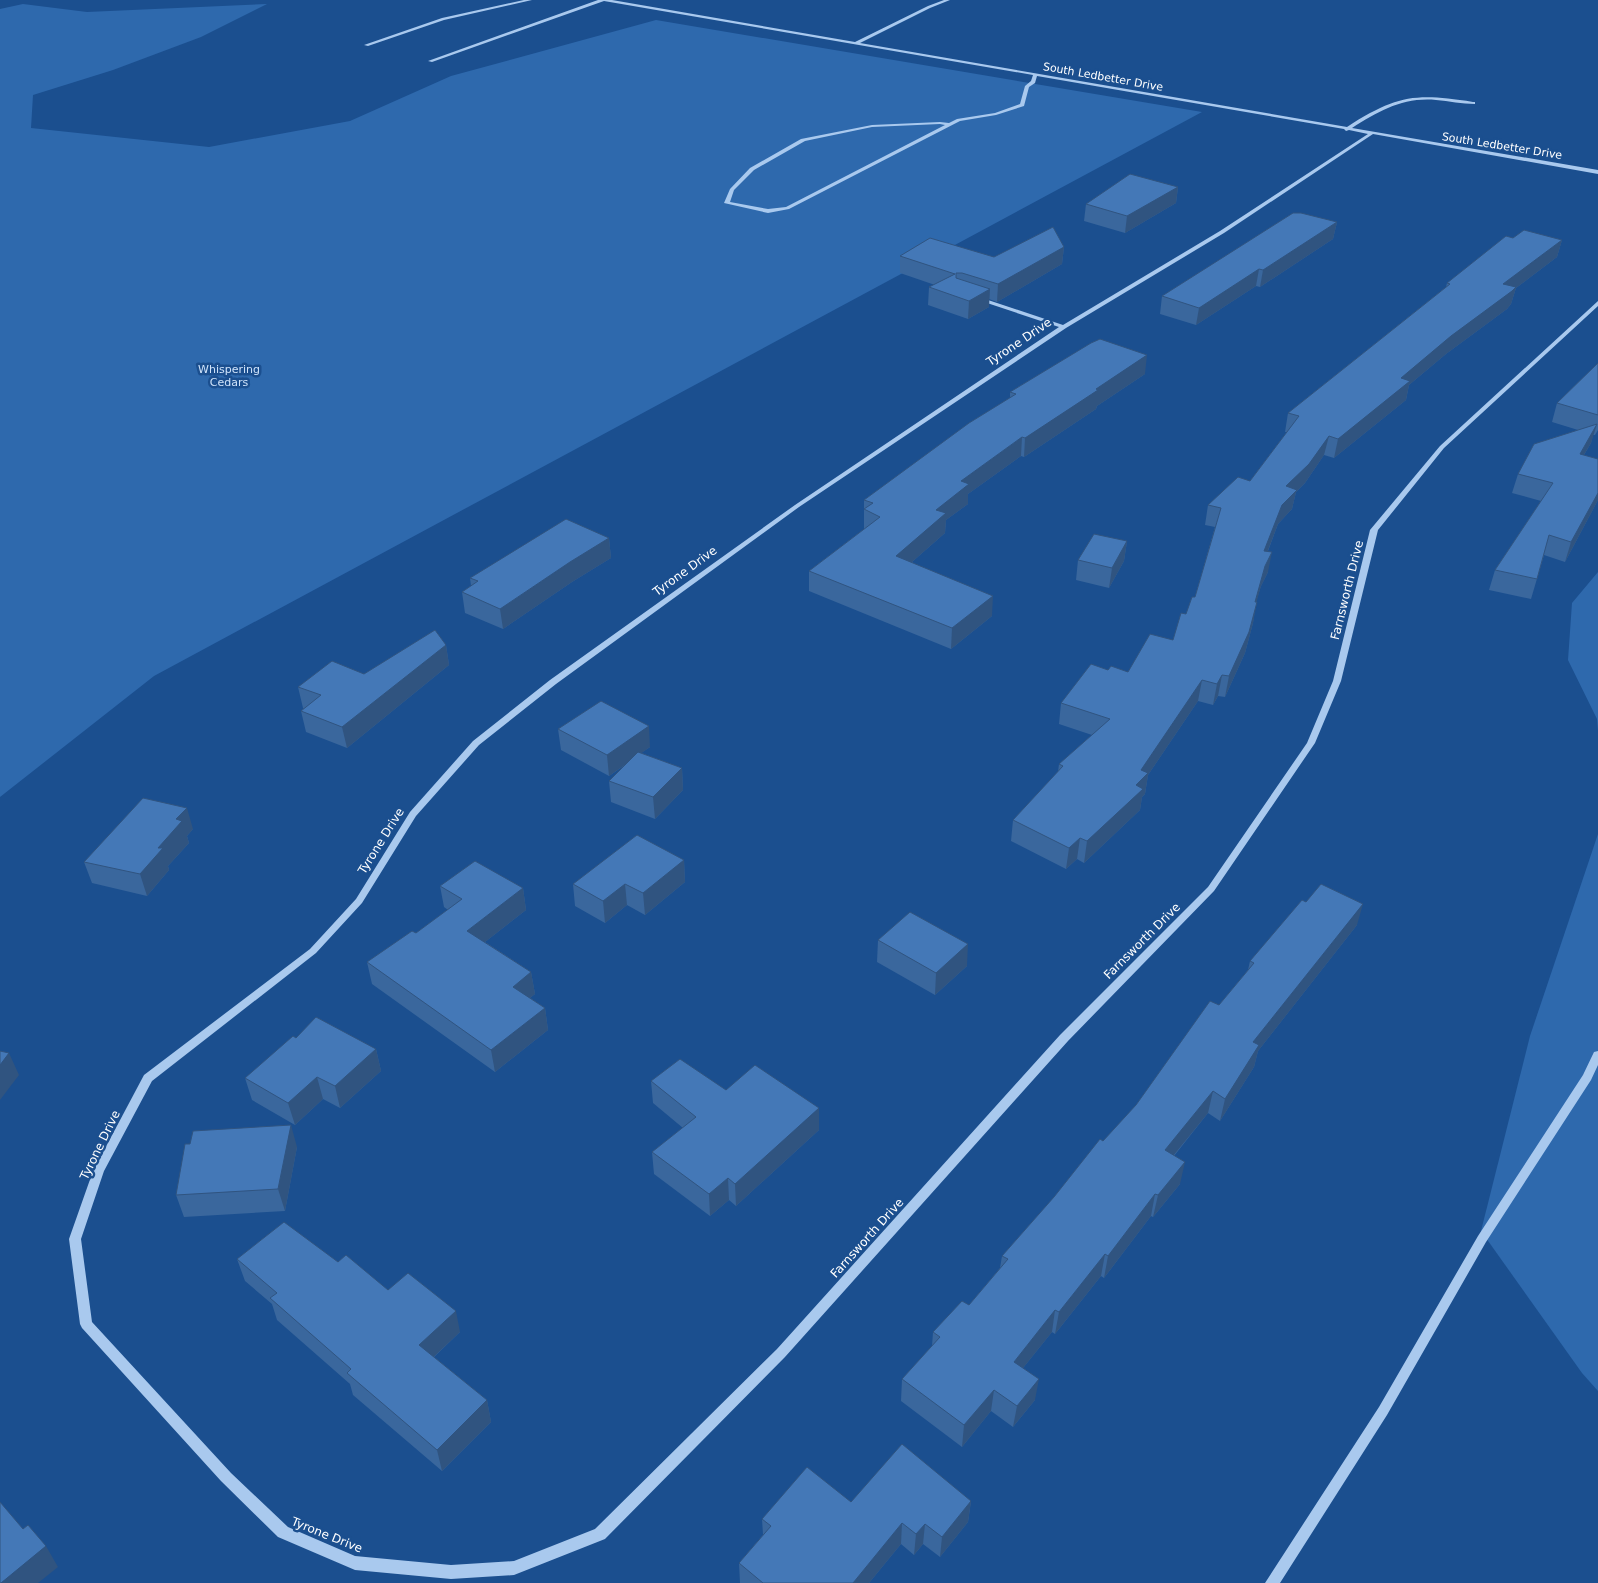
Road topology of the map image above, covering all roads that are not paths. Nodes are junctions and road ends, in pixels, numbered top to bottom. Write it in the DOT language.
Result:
graph roads {
  1 [pos="530,0"];
  2 [pos="604,0"];
  3 [pos="948,0"];
  4 [pos="619,1"];
  5 [pos="854,44"];
  6 [pos="366,45"];
  7 [pos="430,61"];
  8 [pos="1035,75"];
  9 [pos="1473,103"];
  10 [pos="950,125"];
  11 [pos="1346,130"];
  12 [pos="1371,134"];
  13 [pos="1598,172"];
  14 [pos="976,298"];
  15 [pos="1598,303"];
  16 [pos="1064,327"];
  17 [pos="1598,1055"];
  18 [pos="600,1534"];
  19 [pos="1272,1583"];
  1 -- 6 [label="street"];
  2 -- 4 [label="street, South Ledbetter Drive"];
  2 -- 7 [label="street"];
  3 -- 5 [label="street"];
  4 -- 5 [label="street, South Ledbetter Drive"];
  5 -- 8 [label="street, South Ledbetter Drive"];
  8 -- 10 [label="street"];
  8 -- 11 [label="street, South Ledbetter Drive"];
  9 -- 11 [label="street"];
  10 -- 10 [label="street"];
  11 -- 12 [label="street, South Ledbetter Drive"];
  12 -- 13 [label="street, South Ledbetter Drive"];
  12 -- 16 [label="street, Tyrone Drive"];
  14 -- 16 [label="street"];
  15 -- 18 [label="street, Farnsworth Drive"];
  16 -- 18 [label="street, Tyrone Drive"];
  17 -- 19 [label="street"];
}
